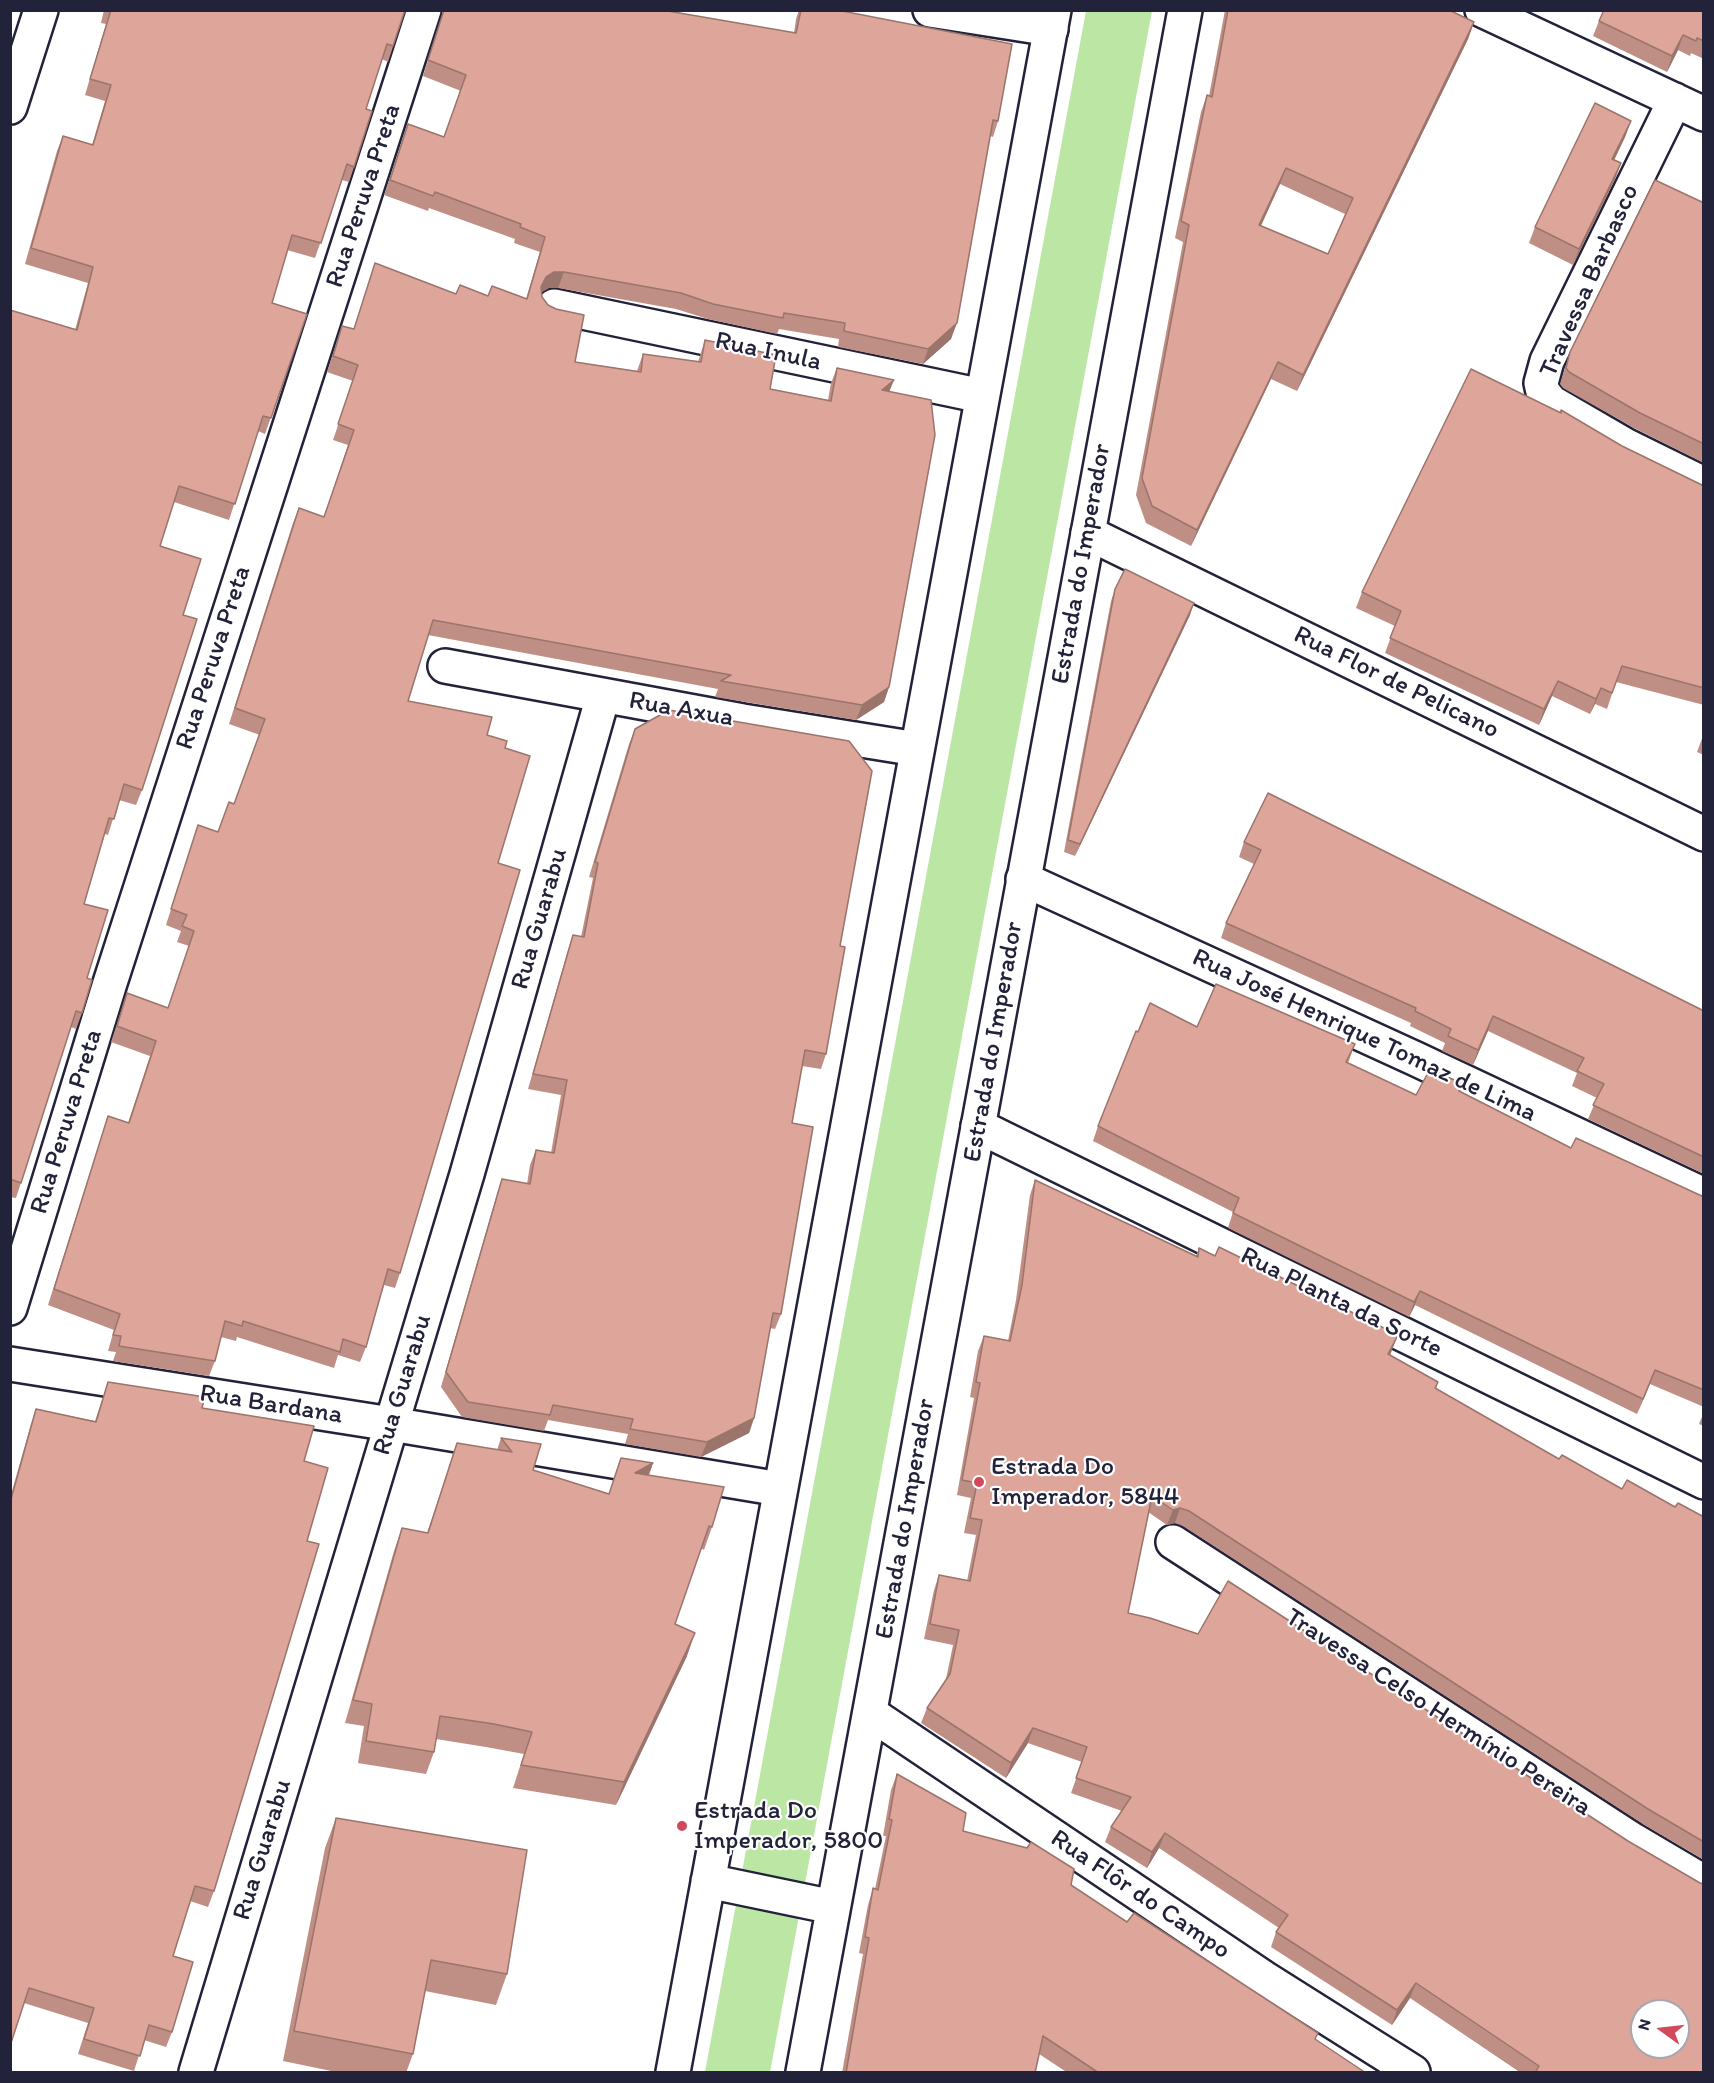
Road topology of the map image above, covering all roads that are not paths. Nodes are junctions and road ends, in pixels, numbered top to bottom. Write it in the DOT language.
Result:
graph roads {
  1 [pos="41,10"];
  2 [pos="424,10"];
  3 [pos="930,10"];
  4 [pos="1185,10"];
  5 [pos="1482,10"];
  6 [pos="1052,20"];
  7 [pos="1675,100"];
  8 [pos="10,107"];
  9 [pos="1704,114"];
  10 [pos="554,306"];
  11 [pos="982,396"];
  12 [pos="1704,484"];
  13 [pos="1088,533"];
  14 [pos="446,666"];
  15 [pos="603,696"];
  16 [pos="917,749"];
  17 [pos="1704,834"];
  18 [pos="1023,879"];
  19 [pos="978,1126"];
  20 [pos="1704,1195"];
  21 [pos="10,1308"];
  22 [pos="10,1364"];
  23 [pos="390,1424"];
  24 [pos="1704,1482"];
  25 [pos="780,1489"];
  26 [pos="1173,1542"];
  27 [pos="870,1713"];
  28 [pos="708,1881"];
  29 [pos="1704,1882"];
  30 [pos="833,1907"];
  31 [pos="196,2073"];
  32 [pos="673,2073"];
  33 [pos="803,2073"];
  34 [pos="1413,2073"];
  1 -- 8 [label="street"];
  2 -- 21 [label="street, Rua Peruva Preta"];
  3 -- 6 [label="street"];
  4 -- 13 [label="street, Estrada do Imperador"];
  5 -- 7 [label="street"];
  6 -- 11 [label="street"];
  7 -- 9 [label="street"];
  7 -- 12 [label="street, Travessa Barbasco"];
  10 -- 11 [label="street, Rua Inula"];
  11 -- 16 [label="street"];
  13 -- 17 [label="street, Rua Flor de Pelicano"];
  13 -- 18 [label="street, Estrada do Imperador"];
  14 -- 15 [label="street, Rua Axua"];
  15 -- 16 [label="street, Rua Axua"];
  15 -- 23 [label="street, Rua Guarabu"];
  16 -- 25 [label="street"];
  18 -- 19 [label="street, Estrada do Imperador"];
  18 -- 20 [label="street, Rua José Henrique Tomaz de Lima"];
  19 -- 24 [label="street, Rua Planta da Sorte"];
  19 -- 27 [label="street, Estrada do Imperador"];
  22 -- 23 [label="street, Rua Bardana"];
  23 -- 25 [label="street, Rua Bardana"];
  23 -- 31 [label="street, Rua Guarabu"];
  25 -- 28 [label="street"];
  26 -- 29 [label="street, Travessa Celso Hermínio Pereira"];
  27 -- 30 [label="street, Estrada do Imperador"];
  27 -- 34 [label="street, Rua Flôr do Campo"];
  28 -- 30 [label="street"];
  28 -- 32 [label="street"];
  30 -- 33 [label="street, Estrada do Imperador"];
}
